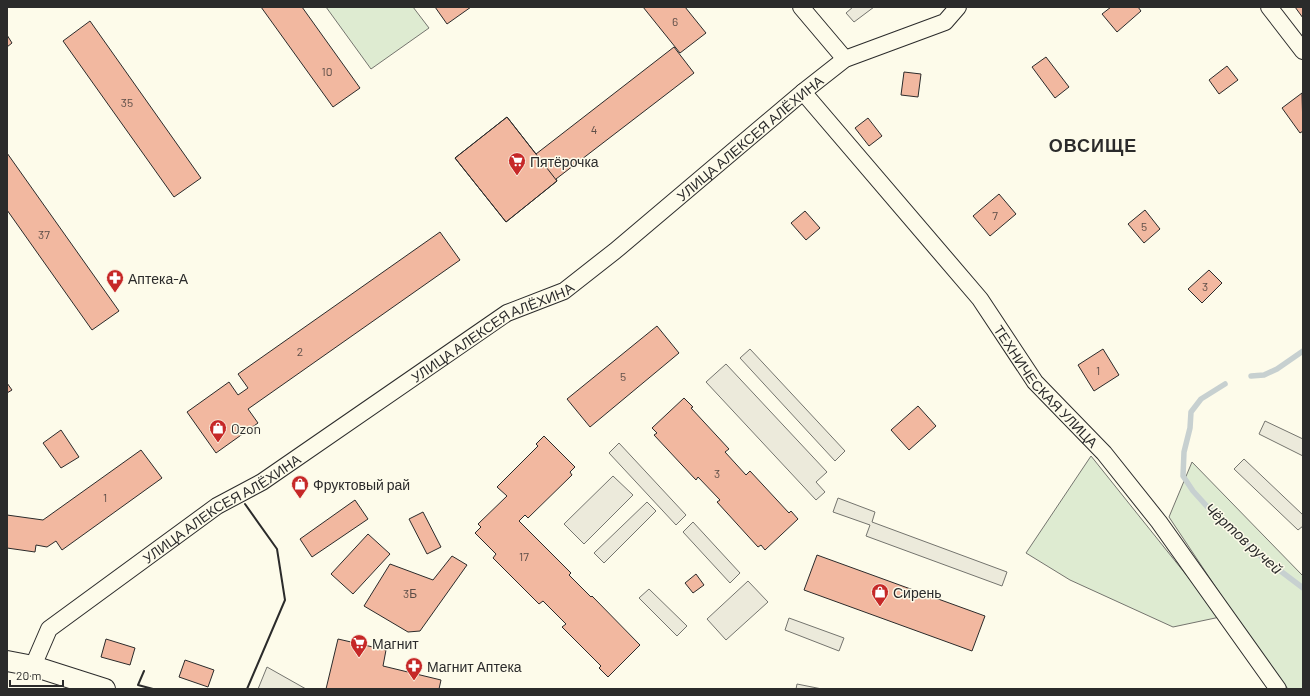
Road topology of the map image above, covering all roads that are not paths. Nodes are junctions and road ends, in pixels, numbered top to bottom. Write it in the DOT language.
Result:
graph roads {
  1 [pos="801,7"];
  2 [pos="958,7"];
  3 [pos="1269,7"];
  4 [pos="1303,51"];
  5 [pos="845,59"];
  6 [pos="803,92"];
  7 [pos="7,661"];
  8 [pos="33,666"];
  9 [pos="105,689"];
  10 [pos="1278,689"];
  1 -- 5 [label="street"];
  2 -- 5 [label="street, УЛИЦА АЛЕКСЕЯ АЛЁХИНА"];
  3 -- 4 [label="street"];
  5 -- 6 [label="street, УЛИЦА АЛЕКСЕЯ АЛЁХИНА"];
  6 -- 8 [label="street, УЛИЦА АЛЕКСЕЯ АЛЁХИНА"];
  6 -- 10 [label="street, ТЕХНИЧЕСКАЯ УЛИЦА"];
  7 -- 8 [label="street"];
  8 -- 9 [label="street"];
}
